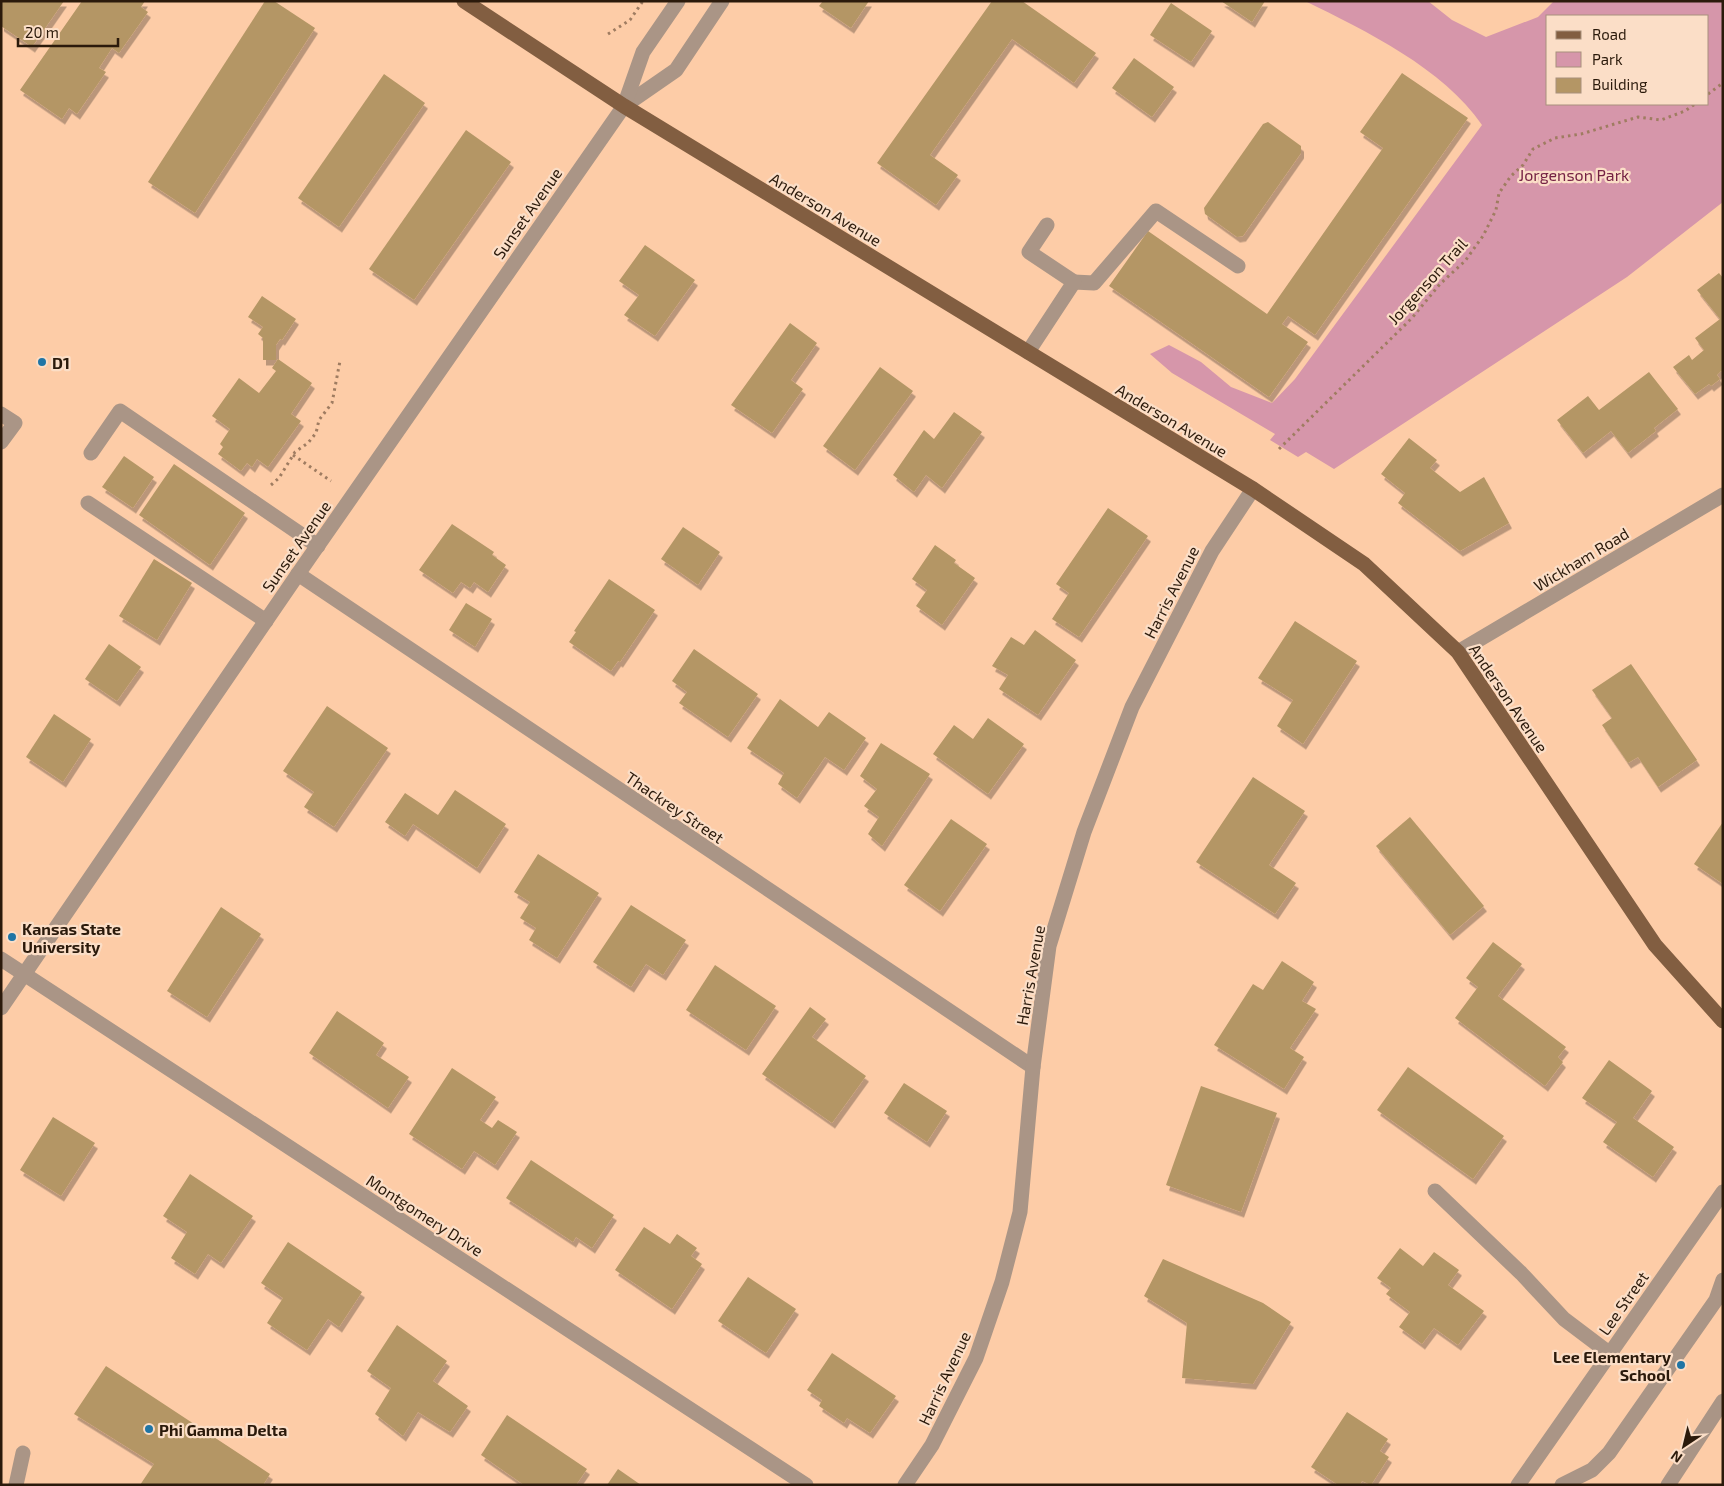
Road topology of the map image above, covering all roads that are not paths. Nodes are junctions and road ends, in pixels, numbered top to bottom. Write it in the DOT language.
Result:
graph roads {
  1 [pos="464,1"];
  2 [pos="678,1"];
  3 [pos="722,1"];
  4 [pos="624,106"];
  5 [pos="1048,225"];
  6 [pos="1238,266"];
  7 [pos="1074,282"];
  8 [pos="1028,352"];
  9 [pos="1,414"];
  10 [pos="1,442"];
  11 [pos="91,453"];
  12 [pos="1253,490"];
  13 [pos="1723,495"];
  14 [pos="88,503"];
  15 [pos="318,546"];
  16 [pos="298,574"];
  17 [pos="266,621"];
  18 [pos="1458,652"];
  19 [pos="1,959"];
  20 [pos="25,974"];
  21 [pos="1,1008"];
  22 [pos="1723,1021"];
  23 [pos="1033,1067"];
  24 [pos="1435,1191"];
  25 [pos="1723,1192"];
  26 [pos="1723,1280"];
  27 [pos="1609,1353"];
  28 [pos="1723,1401"];
  29 [pos="23,1452"];
  30 [pos="16,1485"];
  31 [pos="806,1485"];
  32 [pos="906,1485"];
  33 [pos="1518,1485"];
  34 [pos="1562,1485"];
  35 [pos="1668,1485"];
  1 -- 4 [label="main road, Anderson Avenue"];
  2 -- 4 [label="street, Sunset Avenue"];
  3 -- 4 [label="street, Sunset Avenue"];
  4 -- 8 [label="main road, Anderson Avenue"];
  4 -- 15 [label="street, Sunset Avenue"];
  5 -- 7 [label="street"];
  6 -- 7 [label="street"];
  7 -- 8 [label="street"];
  8 -- 12 [label="main road, Anderson Avenue"];
  9 -- 10 [label="street"];
  11 -- 15 [label="street"];
  12 -- 18 [label="main road, Anderson Avenue"];
  12 -- 23 [label="street, Harris Avenue"];
  13 -- 18 [label="street, Wickham Road"];
  14 -- 17 [label="street"];
  15 -- 16 [label="street, Sunset Avenue"];
  16 -- 17 [label="street, Sunset Avenue"];
  16 -- 23 [label="street, Thackrey Street"];
  17 -- 20 [label="street, Sunset Avenue"];
  18 -- 22 [label="main road, Anderson Avenue"];
  19 -- 20 [label="street, Montgomery Drive"];
  20 -- 21 [label="street, Sunset Avenue"];
  20 -- 31 [label="street, Montgomery Drive"];
  23 -- 32 [label="street, Harris Avenue"];
  24 -- 27 [label="street"];
  25 -- 27 [label="street, Lee Street"];
  26 -- 34 [label="street"];
  27 -- 33 [label="street, Lee Street"];
  28 -- 35 [label="street"];
  29 -- 30 [label="street"];
}
